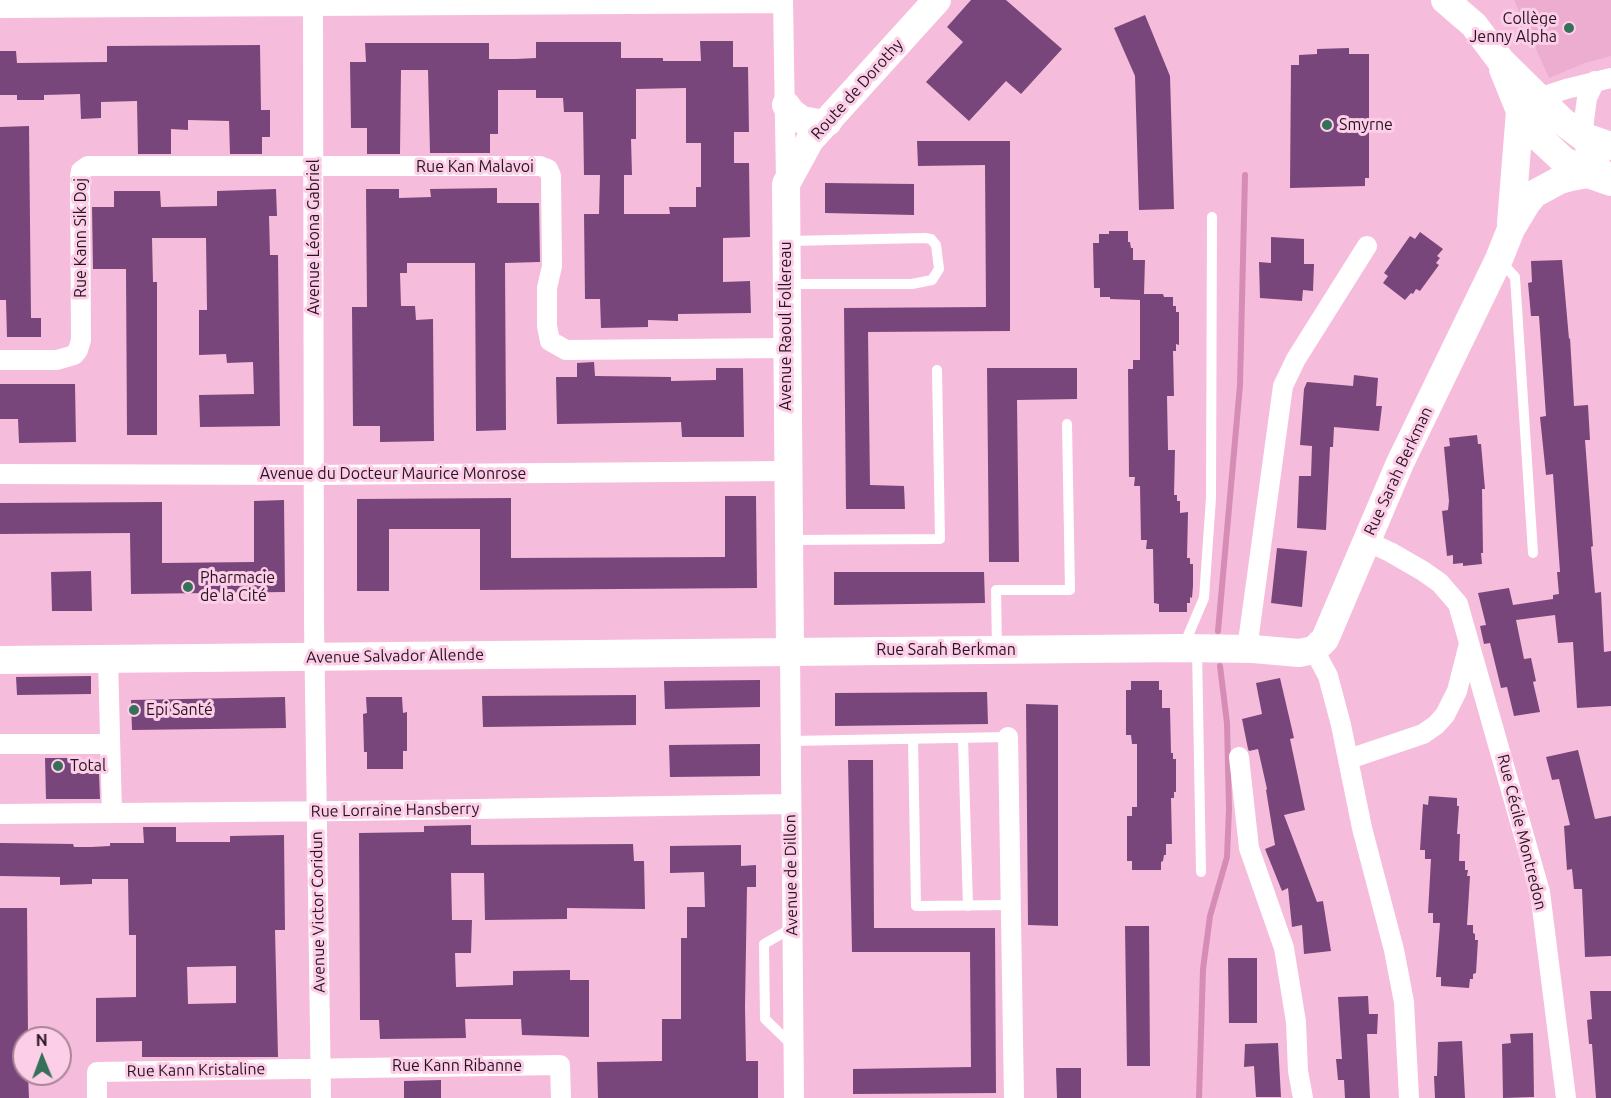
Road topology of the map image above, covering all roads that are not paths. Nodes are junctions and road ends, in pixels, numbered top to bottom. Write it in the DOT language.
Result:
graph roads {
  1 [pos="937,0"];
  2 [pos="1445,0"];
  3 [pos="783,2"];
  4 [pos="313,3"];
  5 [pos="0,8"];
  6 [pos="1603,80"];
  7 [pos="786,105"];
  8 [pos="1530,105"];
  9 [pos="828,122"];
  10 [pos="1582,136"];
  11 [pos="1611,146"];
  12 [pos="314,167"];
  13 [pos="1603,178"];
  14 [pos="786,184"];
  15 [pos="1212,217"];
  16 [pos="1511,228"];
  17 [pos="786,241"];
  18 [pos="1368,246"];
  19 [pos="1499,259"];
  20 [pos="785,284"];
  21 [pos="786,348"];
  22 [pos="0,360"];
  23 [pos="937,370"];
  24 [pos="1067,424"];
  25 [pos="787,471"];
  26 [pos="0,474"];
  27 [pos="314,475"];
  28 [pos="788,540"];
  29 [pos="1366,541"];
  30 [pos="1533,553"];
  31 [pos="1470,641"];
  32 [pos="1190,648"];
  33 [pos="1247,649"];
  34 [pos="997,650"];
  35 [pos="1314,650"];
  36 [pos="790,651"];
  37 [pos="315,656"];
  38 [pos="108,659"];
  39 [pos="0,660"];
  40 [pos="1008,737"];
  41 [pos="963,738"];
  42 [pos="913,739"];
  43 [pos="790,741"];
  44 [pos="0,744"];
  45 [pos="110,744"];
  46 [pos="1239,757"];
  47 [pos="1349,759"];
  48 [pos="790,804"];
  49 [pos="316,812"];
  50 [pos="112,813"];
  51 [pos="0,814"];
  52 [pos="1201,872"];
  53 [pos="1011,905"];
  54 [pos="968,906"];
  55 [pos="792,928"];
  56 [pos="794,1046"];
  57 [pos="321,1067"];
  58 [pos="97,1098"];
  59 [pos="321,1098"];
  60 [pos="561,1098"];
  61 [pos="794,1098"];
  62 [pos="1014,1098"];
  63 [pos="1303,1098"];
  64 [pos="1409,1098"];
  65 [pos="1566,1098"];
  1 -- 9 [label="main road, Route de Dorothy"];
  2 -- 8 [label="main road"];
  3 -- 4 [label="street"];
  3 -- 7 [label="street, Avenue Raoul Follereau"];
  4 -- 5 [label="street"];
  4 -- 12 [label="street, Avenue Léona Gabriel"];
  6 -- 8 [label="street"];
  6 -- 10 [label="street"];
  7 -- 9 [label="main road"];
  7 -- 14 [label="street, Avenue Raoul Follereau"];
  8 -- 10 [label="main road"];
  8 -- 13 [label="main road"];
  8 -- 16 [label="main road"];
  9 -- 14 [label="main road, Route de Dorothy"];
  10 -- 11 [label="main road"];
  10 -- 13 [label="street"];
  12 -- 21 [label="street, Rue Kan Malavoi"];
  12 -- 22 [label="street, Rue Kann Sik Doj"];
  12 -- 27 [label="street, Avenue Léona Gabriel"];
  13 -- 16 [label="main road"];
  14 -- 17 [label="main road, Avenue Raoul Follereau"];
  15 -- 32 [label="lane"];
  16 -- 19 [label="main road, Rue Sarah Berkman"];
  17 -- 20 [label="main road, Avenue Raoul Follereau"];
  17 -- 20 [label="lane"];
  18 -- 33 [label="street"];
  19 -- 29 [label="main road, Rue Sarah Berkman"];
  19 -- 30 [label="lane"];
  20 -- 21 [label="main road, Avenue Raoul Follereau"];
  21 -- 25 [label="main road, Avenue Raoul Follereau"];
  23 -- 28 [label="lane"];
  24 -- 34 [label="lane"];
  25 -- 27 [label="street, Avenue du Docteur Maurice Monrose"];
  25 -- 28 [label="main road, Avenue Raoul Follereau"];
  26 -- 27 [label="street, Avenue du Docteur Maurice Monrose"];
  27 -- 37 [label="street, Avenue Victor Coridun"];
  28 -- 36 [label="main road, Avenue Raoul Follereau"];
  29 -- 31 [label="street, Rue Cécile Montredon"];
  29 -- 35 [label="main road, Rue Sarah Berkman"];
  31 -- 47 [label="street"];
  31 -- 65 [label="street, Rue Cécile Montredon"];
  32 -- 33 [label="main road, Rue Sarah Berkman"];
  32 -- 34 [label="main road, Rue Sarah Berkman"];
  32 -- 52 [label="lane"];
  33 -- 35 [label="main road, Rue Sarah Berkman"];
  34 -- 36 [label="main road, Rue Sarah Berkman"];
  35 -- 47 [label="street"];
  36 -- 37 [label="main road, Avenue Salvador Allende"];
  36 -- 43 [label="street, Avenue de Dillon"];
  37 -- 38 [label="main road, Avenue Salvador Allende"];
  37 -- 49 [label="street, Avenue Victor Coridun"];
  38 -- 39 [label="main road, Avenue Salvador Allende"];
  38 -- 45 [label="street"];
  40 -- 41 [label="lane"];
  40 -- 53 [label="street"];
  41 -- 42 [label="lane"];
  41 -- 54 [label="lane"];
  42 -- 43 [label="lane"];
  42 -- 54 [label="lane"];
  43 -- 48 [label="street, Avenue de Dillon"];
  44 -- 45 [label="street"];
  45 -- 50 [label="street"];
  46 -- 63 [label="street"];
  47 -- 64 [label="street"];
  48 -- 49 [label="street, Rue Lorraine Hansberry"];
  48 -- 55 [label="street, Avenue de Dillon"];
  49 -- 50 [label="street, Rue Lorraine Hansberry"];
  49 -- 57 [label="street, Avenue Victor Coridun"];
  50 -- 51 [label="street, Rue Lorraine Hansberry"];
  53 -- 54 [label="lane"];
  53 -- 62 [label="street"];
  55 -- 56 [label="street, Avenue de Dillon"];
  55 -- 56 [label="lane"];
  56 -- 61 [label="street, Avenue de Dillon"];
  57 -- 58 [label="street, Rue Kann Kristaline"];
  57 -- 59 [label="street, Avenue Victor Coridun"];
  57 -- 60 [label="street, Rue Kann Ribanne"];
}
